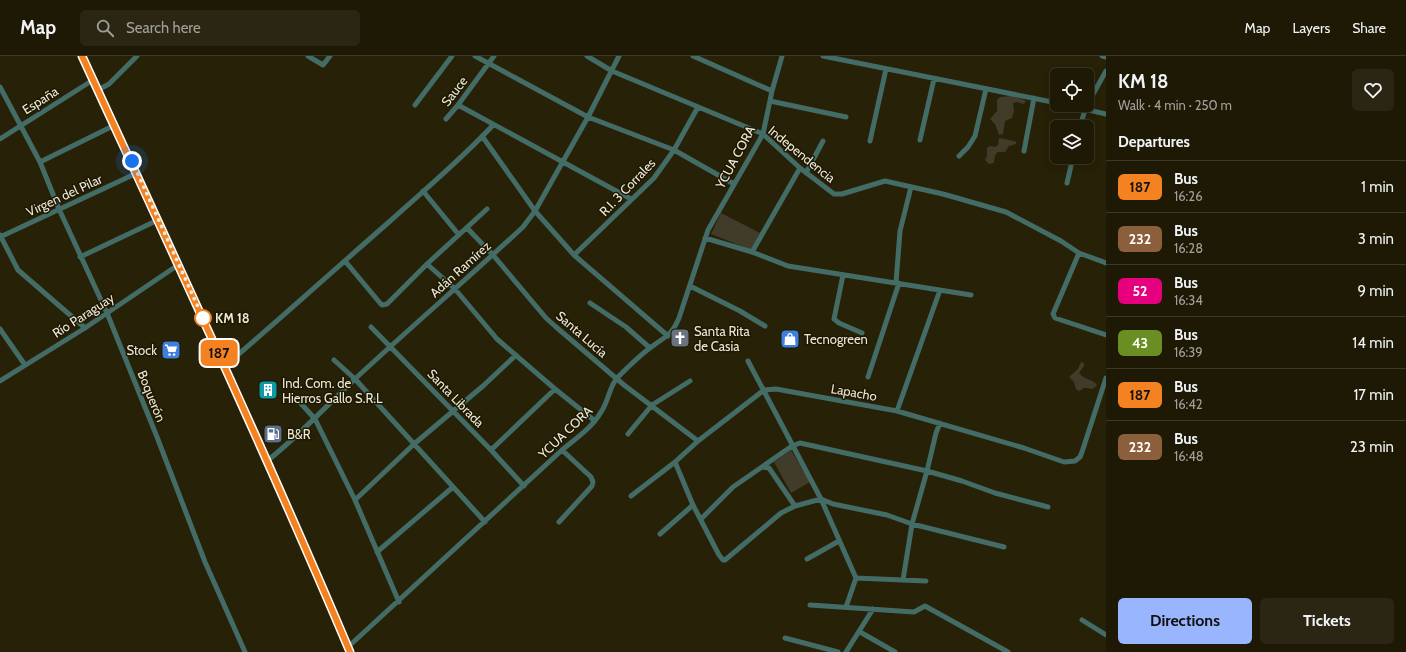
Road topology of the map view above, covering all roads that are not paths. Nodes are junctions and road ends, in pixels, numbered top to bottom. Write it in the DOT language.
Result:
graph roads {
  1 [pos="82,56"];
  2 [pos="137,56"];
  3 [pos="308,56"];
  4 [pos="330,56"];
  5 [pos="452,56"];
  6 [pos="475,56"];
  7 [pos="494,56"];
  8 [pos="588,56"];
  9 [pos="619,56"];
  10 [pos="693,56"];
  11 [pos="782,56"];
  12 [pos="823,56"];
  13 [pos="1102,56"];
  14 [pos="1106,57"];
  15 [pos="489,63"];
  16 [pos="886,69"];
  17 [pos="612,71"];
  18 [pos="1106,71"];
  19 [pos="934,79"];
  20 [pos="93,80"];
  21 [pos="0,87"];
  22 [pos="986,89"];
  23 [pos="98,90"];
  24 [pos="772,91"];
  25 [pos="1094,92"];
  26 [pos="1034,98"];
  27 [pos="770,101"];
  28 [pos="1050,101"];
  29 [pos="415,105"];
  30 [pos="458,105"];
  31 [pos="698,107"];
  32 [pos="1094,109"];
  33 [pos="1106,114"];
  34 [pos="588,117"];
  35 [pos="846,117"];
  36 [pos="446,119"];
  37 [pos="21,125"];
  38 [pos="493,125"];
  39 [pos="114,126"];
  40 [pos="763,134"];
  41 [pos="482,136"];
  42 [pos="0,139"];
  43 [pos="920,140"];
  44 [pos="823,141"];
  45 [pos="870,141"];
  46 [pos="674,150"];
  47 [pos="1024,151"];
  48 [pos="959,156"];
  49 [pos="40,162"];
  50 [pos="562,162"];
  51 [pos="1071,164"];
  52 [pos="800,168"];
  53 [pos="137,173"];
  54 [pos="806,173"];
  55 [pos="1067,183"];
  56 [pos="734,184"];
  57 [pos="911,187"];
  58 [pos="423,191"];
  59 [pos="631,198"];
  60 [pos="487,209"];
  61 [pos="58,210"];
  62 [pos="535,211"];
  63 [pos="158,220"];
  64 [pos="467,228"];
  65 [pos="0,236"];
  66 [pos="459,236"];
  67 [pos="706,238"];
  68 [pos="752,252"];
  69 [pos="1079,253"];
  70 [pos="493,254"];
  71 [pos="574,255"];
  72 [pos="80,257"];
  73 [pos="345,261"];
  74 [pos="1106,263"];
  75 [pos="427,264"];
  76 [pos="178,265"];
  77 [pos="843,274"];
  78 [pos="897,283"];
  79 [pos="690,286"];
  80 [pos="455,289"];
  81 [pos="940,290"];
  82 [pos="971,295"];
  83 [pos="590,303"];
  84 [pos="107,313"];
  85 [pos="765,326"];
  86 [pos="371,327"];
  87 [pos="85,328"];
  88 [pos="0,329"];
  89 [pos="862,333"];
  90 [pos="1106,335"];
  91 [pos="668,336"];
  92 [pos="391,346"];
  93 [pos="650,348"];
  94 [pos="516,354"];
  95 [pos="334,360"];
  96 [pos="748,362"];
  97 [pos="25,365"];
  98 [pos="225,366"];
  99 [pos="868,377"];
  100 [pos="616,378"];
  101 [pos="1106,378"];
  102 [pos="355,379"];
  103 [pos="0,381"];
  104 [pos="690,381"];
  105 [pos="1105,387"];
  106 [pos="555,389"];
  107 [pos="764,390"];
  108 [pos="296,398"];
  109 [pos="652,405"];
  110 [pos="897,411"];
  111 [pos="453,412"];
  112 [pos="315,419"];
  113 [pos="595,421"];
  114 [pos="940,422"];
  115 [pos="628,434"];
  116 [pos="698,441"];
  117 [pos="414,444"];
  118 [pos="792,446"];
  119 [pos="490,450"];
  120 [pos="562,450"];
  121 [pos="267,461"];
  122 [pos="675,462"];
  123 [pos="762,467"];
  124 [pos="927,471"];
  125 [pos="524,486"];
  126 [pos="453,487"];
  127 [pos="631,496"];
  128 [pos="821,499"];
  129 [pos="355,500"];
  130 [pos="693,505"];
  131 [pos="795,506"];
  132 [pos="1048,507"];
  133 [pos="701,519"];
  134 [pos="485,522"];
  135 [pos="559,522"];
  136 [pos="912,524"];
  137 [pos="660,534"];
  138 [pos="840,541"];
  139 [pos="1004,547"];
  140 [pos="377,552"];
  141 [pos="807,559"];
  142 [pos="856,578"];
  143 [pos="903,580"];
  144 [pos="926,581"];
  145 [pos="399,602"];
  146 [pos="810,605"];
  147 [pos="846,607"];
  148 [pos="873,609"];
  149 [pos="1082,620"];
  150 [pos="860,632"];
  151 [pos="1106,635"];
  152 [pos="785,638"];
  153 [pos="349,650"];
  154 [pos="245,652"];
  155 [pos="838,652"];
  156 [pos="846,652"];
  157 [pos="895,652"];
  158 [pos="1008,652"];
  1 -- 20 [label="main road"];
  2 -- 23 [label="street"];
  3 -- 4 [label="street"];
  5 -- 29 [label="street"];
  6 -- 15 [label="street"];
  7 -- 15 [label="street, Sauce"];
  8 -- 17 [label="street, Independencia"];
  9 -- 17 [label="street, Adán Ramírez"];
  10 -- 24 [label="street"];
  11 -- 24 [label="street, YCUA CORA"];
  12 -- 16 [label="street"];
  13 -- 14 [label="street"];
  15 -- 30 [label="street, Sauce"];
  15 -- 34 [label="street"];
  16 -- 19 [label="street"];
  16 -- 45 [label="street"];
  17 -- 31 [label="street, Independencia"];
  17 -- 34 [label="street, Adán Ramírez"];
  18 -- 25 [label="street"];
  19 -- 22 [label="street"];
  19 -- 43 [label="street"];
  20 -- 23 [label="main road"];
  20 -- 37 [label="street, España"];
  21 -- 37 [label="street, Boquerón"];
  22 -- 26 [label="street"];
  22 -- 48 [label="street"];
  23 -- 39 [label="main road"];
  24 -- 27 [label="street, YCUA CORA"];
  26 -- 28 [label="street"];
  26 -- 47 [label="street"];
  27 -- 35 [label="street"];
  27 -- 40 [label="street, YCUA CORA"];
  30 -- 36 [label="street, Sauce"];
  30 -- 38 [label="street"];
  31 -- 40 [label="street, Independencia"];
  31 -- 46 [label="street, R.I. 3 Corrales"];
  32 -- 33 [label="street"];
  34 -- 46 [label="street"];
  34 -- 50 [label="street, Adán Ramírez"];
  37 -- 42 [label="street, España"];
  37 -- 49 [label="street, Boquerón"];
  38 -- 41 [label="street"];
  38 -- 50 [label="street"];
  39 -- 49 [label="street"];
  39 -- 53 [label="main road"];
  40 -- 52 [label="street, Independencia"];
  40 -- 56 [label="street, YCUA CORA"];
  41 -- 58 [label="street"];
  41 -- 62 [label="street"];
  44 -- 54 [label="street"];
  46 -- 56 [label="street"];
  46 -- 59 [label="street, R.I. 3 Corrales"];
  49 -- 61 [label="street, Boquerón"];
  50 -- 59 [label="street"];
  50 -- 62 [label="street, Adán Ramírez"];
  51 -- 55 [label="street"];
  52 -- 54 [label="street, Independencia"];
  52 -- 68 [label="street"];
  53 -- 61 [label="street, Virgen del Pilar"];
  53 -- 63 [label="main road"];
  54 -- 57 [label="street, Independencia"];
  56 -- 67 [label="street, YCUA CORA"];
  57 -- 69 [label="street, Independencia"];
  57 -- 78 [label="street"];
  58 -- 66 [label="street"];
  58 -- 73 [label="street"];
  59 -- 71 [label="street, R.I. 3 Corrales"];
  60 -- 64 [label="street"];
  61 -- 65 [label="street, Virgen del Pilar"];
  61 -- 72 [label="street, Boquerón"];
  62 -- 70 [label="street, Adán Ramírez"];
  62 -- 71 [label="street"];
  63 -- 72 [label="street"];
  63 -- 76 [label="main road"];
  64 -- 66 [label="street"];
  64 -- 70 [label="street, Santa Lucía"];
  65 -- 87 [label="street"];
  66 -- 75 [label="street"];
  67 -- 68 [label="street"];
  67 -- 79 [label="street, YCUA CORA"];
  68 -- 77 [label="street"];
  69 -- 74 [label="street, Independencia"];
  69 -- 90 [label="street"];
  70 -- 80 [label="street, Adán Ramírez"];
  70 -- 100 [label="street, Santa Lucía"];
  71 -- 91 [label="street"];
  72 -- 84 [label="street, Boquerón"];
  73 -- 75 [label="street"];
  73 -- 98 [label="street"];
  75 -- 80 [label="street"];
  76 -- 84 [label="street, Río Paraguay"];
  76 -- 98 [label="main road"];
  77 -- 78 [label="street"];
  77 -- 89 [label="street"];
  78 -- 81 [label="street"];
  78 -- 99 [label="street"];
  79 -- 85 [label="street"];
  79 -- 91 [label="street, YCUA CORA"];
  80 -- 92 [label="street, Adán Ramírez"];
  80 -- 94 [label="street"];
  81 -- 82 [label="street"];
  81 -- 110 [label="street"];
  83 -- 93 [label="street"];
  84 -- 87 [label="street, Río Paraguay"];
  84 -- 154 [label="street, Boquerón"];
  86 -- 92 [label="street, Santa Librada"];
  87 -- 97 [label="street, Río Paraguay"];
  88 -- 97 [label="street"];
  91 -- 93 [label="street, YCUA CORA"];
  92 -- 102 [label="street, Adán Ramírez"];
  92 -- 111 [label="street, Santa Librada"];
  93 -- 100 [label="street, YCUA CORA"];
  94 -- 106 [label="street"];
  94 -- 111 [label="street"];
  95 -- 102 [label="street"];
  96 -- 107 [label="street"];
  97 -- 103 [label="street, Río Paraguay"];
  98 -- 121 [label="main road"];
  100 -- 109 [label="street, Santa Lucía"];
  100 -- 113 [label="street, YCUA CORA"];
  101 -- 105 [label="street"];
  102 -- 112 [label="street, Adán Ramírez"];
  102 -- 117 [label="street"];
  104 -- 109 [label="street"];
  105 -- 114 [label="street, Lapacho"];
  106 -- 113 [label="street"];
  106 -- 119 [label="street"];
  107 -- 110 [label="street, Lapacho"];
  107 -- 116 [label="street"];
  107 -- 118 [label="street"];
  108 -- 112 [label="street"];
  109 -- 115 [label="street"];
  109 -- 116 [label="street, Santa Lucía"];
  110 -- 114 [label="street, Lapacho"];
  111 -- 117 [label="street"];
  111 -- 119 [label="street, Santa Librada"];
  112 -- 121 [label="street, Adán Ramírez"];
  112 -- 129 [label="street"];
  113 -- 120 [label="street, YCUA CORA"];
  114 -- 124 [label="street"];
  116 -- 122 [label="street"];
  117 -- 126 [label="street"];
  117 -- 129 [label="street"];
  118 -- 123 [label="street"];
  118 -- 124 [label="street"];
  118 -- 128 [label="street"];
  119 -- 125 [label="street, Santa Librada"];
  120 -- 125 [label="street, YCUA CORA"];
  120 -- 135 [label="street"];
  121 -- 153 [label="main road"];
  122 -- 127 [label="street"];
  122 -- 130 [label="street"];
  123 -- 131 [label="street"];
  123 -- 133 [label="street"];
  124 -- 132 [label="street"];
  124 -- 136 [label="street"];
  125 -- 134 [label="street, YCUA CORA"];
  126 -- 134 [label="street"];
  126 -- 140 [label="street"];
  128 -- 131 [label="street"];
  128 -- 136 [label="street"];
  128 -- 138 [label="street"];
  129 -- 140 [label="street"];
  130 -- 133 [label="street"];
  130 -- 137 [label="street"];
  131 -- 133 [label="street"];
  134 -- 145 [label="street, YCUA CORA"];
  136 -- 139 [label="street"];
  136 -- 143 [label="street"];
  138 -- 141 [label="street"];
  138 -- 142 [label="street"];
  140 -- 145 [label="street"];
  142 -- 143 [label="street"];
  142 -- 147 [label="street"];
  143 -- 144 [label="street"];
  145 -- 153 [label="street, YCUA CORA"];
  146 -- 147 [label="street"];
  147 -- 148 [label="street"];
  148 -- 150 [label="street"];
  148 -- 158 [label="street"];
  149 -- 151 [label="street"];
  150 -- 156 [label="street"];
  150 -- 157 [label="street"];
  152 -- 155 [label="street"];
}
